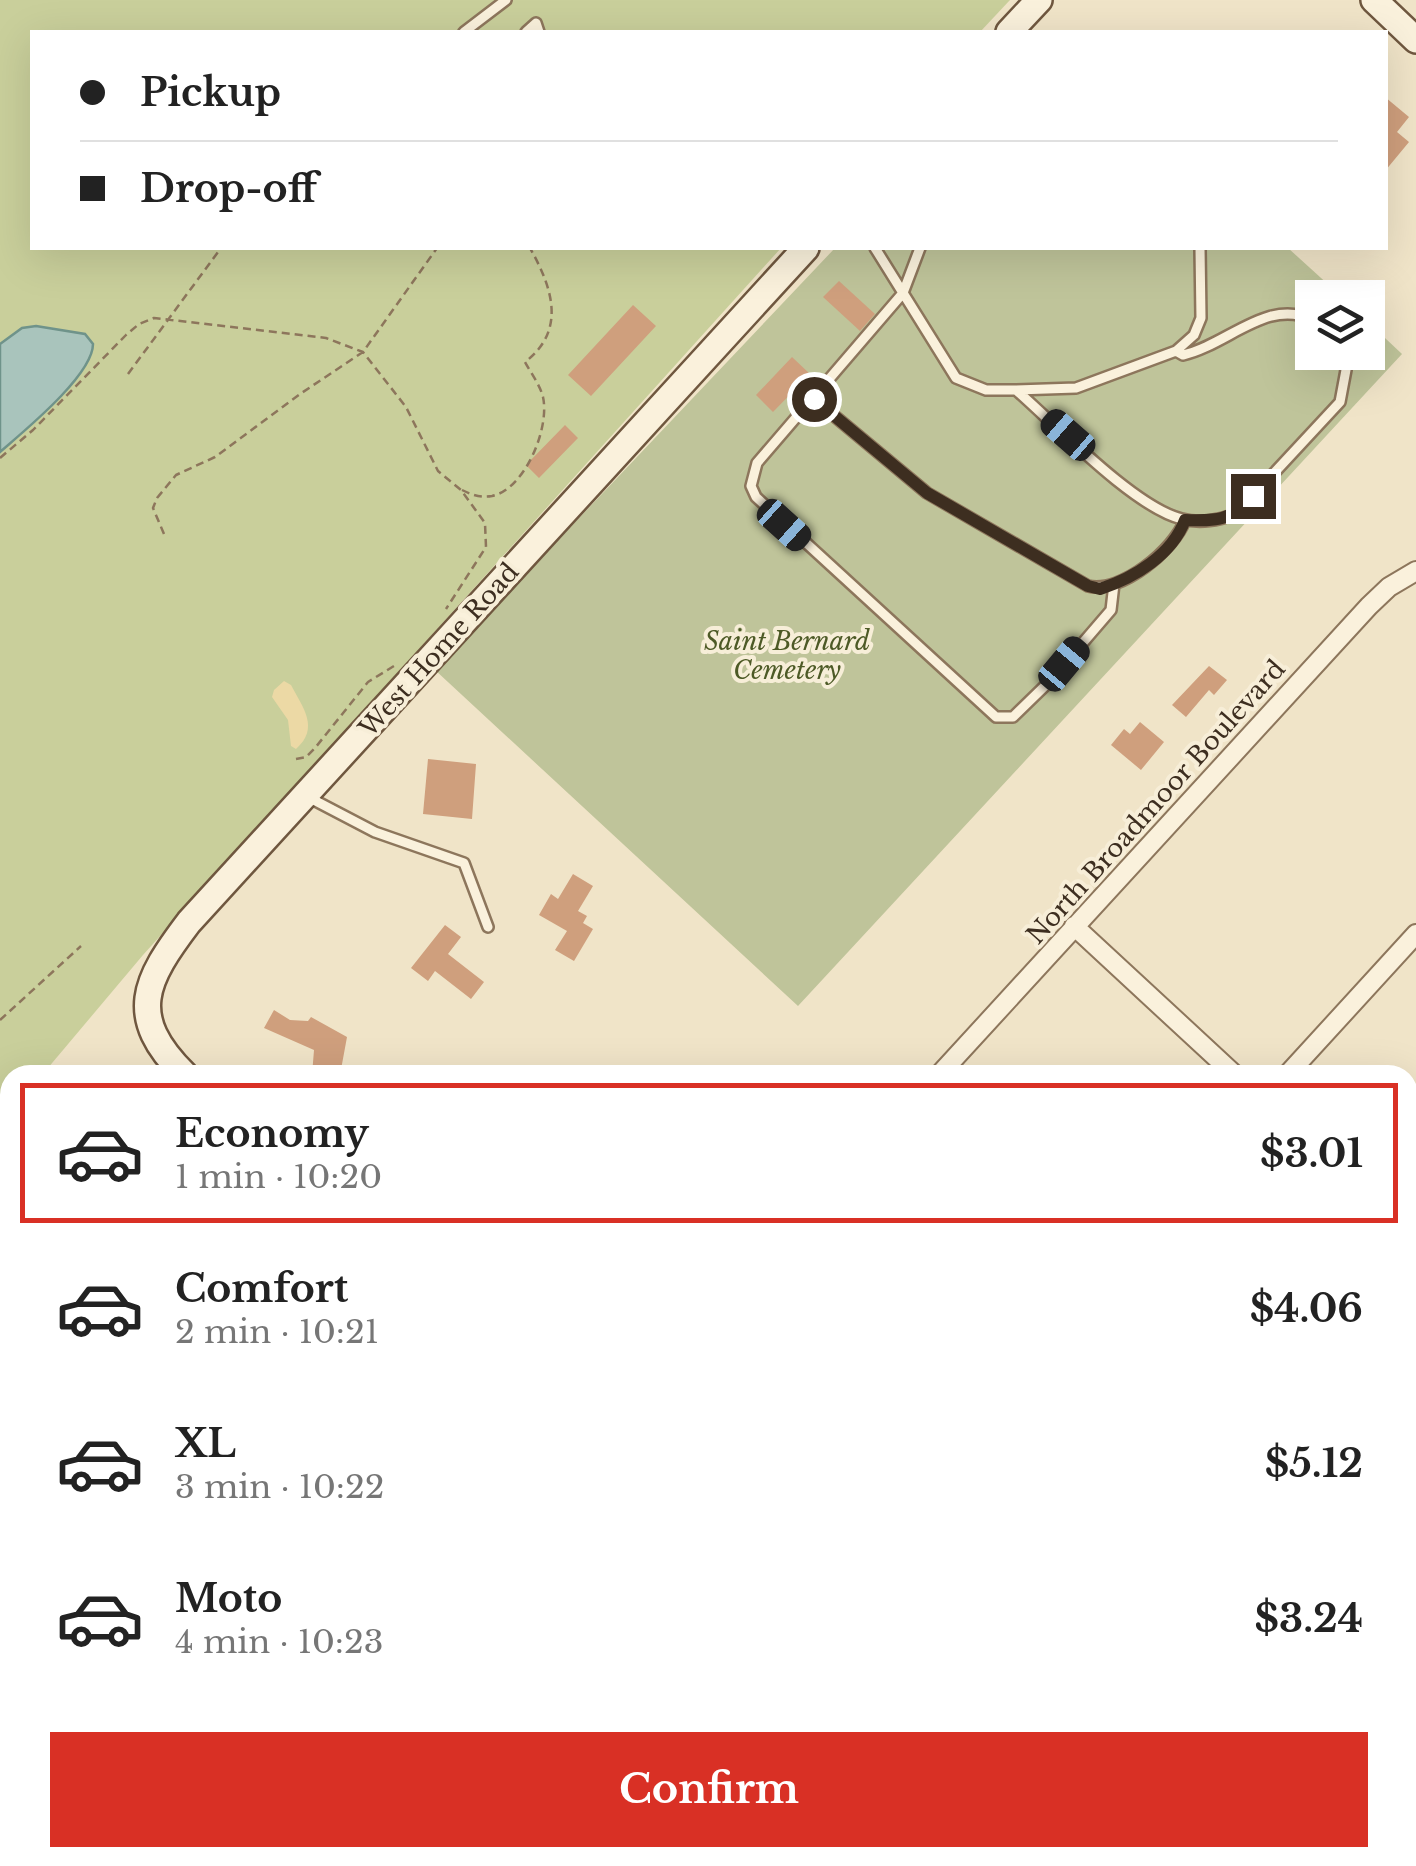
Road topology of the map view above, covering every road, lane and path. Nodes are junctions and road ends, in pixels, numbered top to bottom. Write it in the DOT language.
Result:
graph roads {
  1 [pos="506,0"];
  2 [pos="1039,0"];
  3 [pos="1374,0"];
  4 [pos="467,30"];
  5 [pos="1011,30"];
  6 [pos="1416,40"];
  7 [pos="219,250"];
  8 [pos="435,250"];
  9 [pos="531,250"];
  10 [pos="876,250"];
  11 [pos="919,250"];
  12 [pos="1200,250"];
  13 [pos="796,251"];
  14 [pos="903,293"];
  15 [pos="1295,315"];
  16 [pos="168,318"];
  17 [pos="1176,351"];
  18 [pos="362,352"];
  19 [pos="1346,370"];
  20 [pos="128,374"];
  21 [pos="1016,390"];
  22 [pos="814,399"];
  23 [pos="0,458"];
  24 [pos="460,490"];
  25 [pos="1185,520"];
  26 [pos="164,534"];
  27 [pos="1416,570"];
  28 [pos="1114,584"];
  29 [pos="446,610"];
  30 [pos="400,663"];
  31 [pos="296,759"];
  32 [pos="306,796"];
  33 [pos="1074,926"];
  34 [pos="488,928"];
  35 [pos="1416,934"];
  36 [pos="81,946"];
  37 [pos="0,1020"];
  38 [pos="176,1065"];
  39 [pos="948,1065"];
  40 [pos="1224,1065"];
  41 [pos="1296,1065"];
  1 -- 4 [label="lane"];
  2 -- 5 [label="street"];
  3 -- 6 [label="street"];
  7 -- 16 [label="path"];
  8 -- 18 [label="path"];
  9 -- 24 [label="path"];
  10 -- 14 [label="lane"];
  11 -- 14 [label="lane"];
  12 -- 17 [label="lane"];
  13 -- 32 [label="street, West Home Road"];
  14 -- 21 [label="lane"];
  14 -- 22 [label="lane"];
  15 -- 17 [label="lane"];
  16 -- 18 [label="path"];
  16 -- 20 [label="path"];
  16 -- 23 [label="path"];
  17 -- 21 [label="lane"];
  18 -- 24 [label="path"];
  18 -- 26 [label="path"];
  19 -- 25 [label="lane"];
  21 -- 25 [label="lane"];
  22 -- 28 [label="lane"];
  22 -- 28 [label="lane"];
  24 -- 29 [label="path"];
  25 -- 28 [label="lane"];
  27 -- 33 [label="street, North Broadmoor Boulevard"];
  30 -- 31 [label="path"];
  32 -- 34 [label="lane"];
  32 -- 38 [label="street, West Home Road"];
  33 -- 39 [label="street, North Broadmoor Boulevard"];
  33 -- 40 [label="street"];
  35 -- 41 [label="street"];
  36 -- 37 [label="path"];
}
